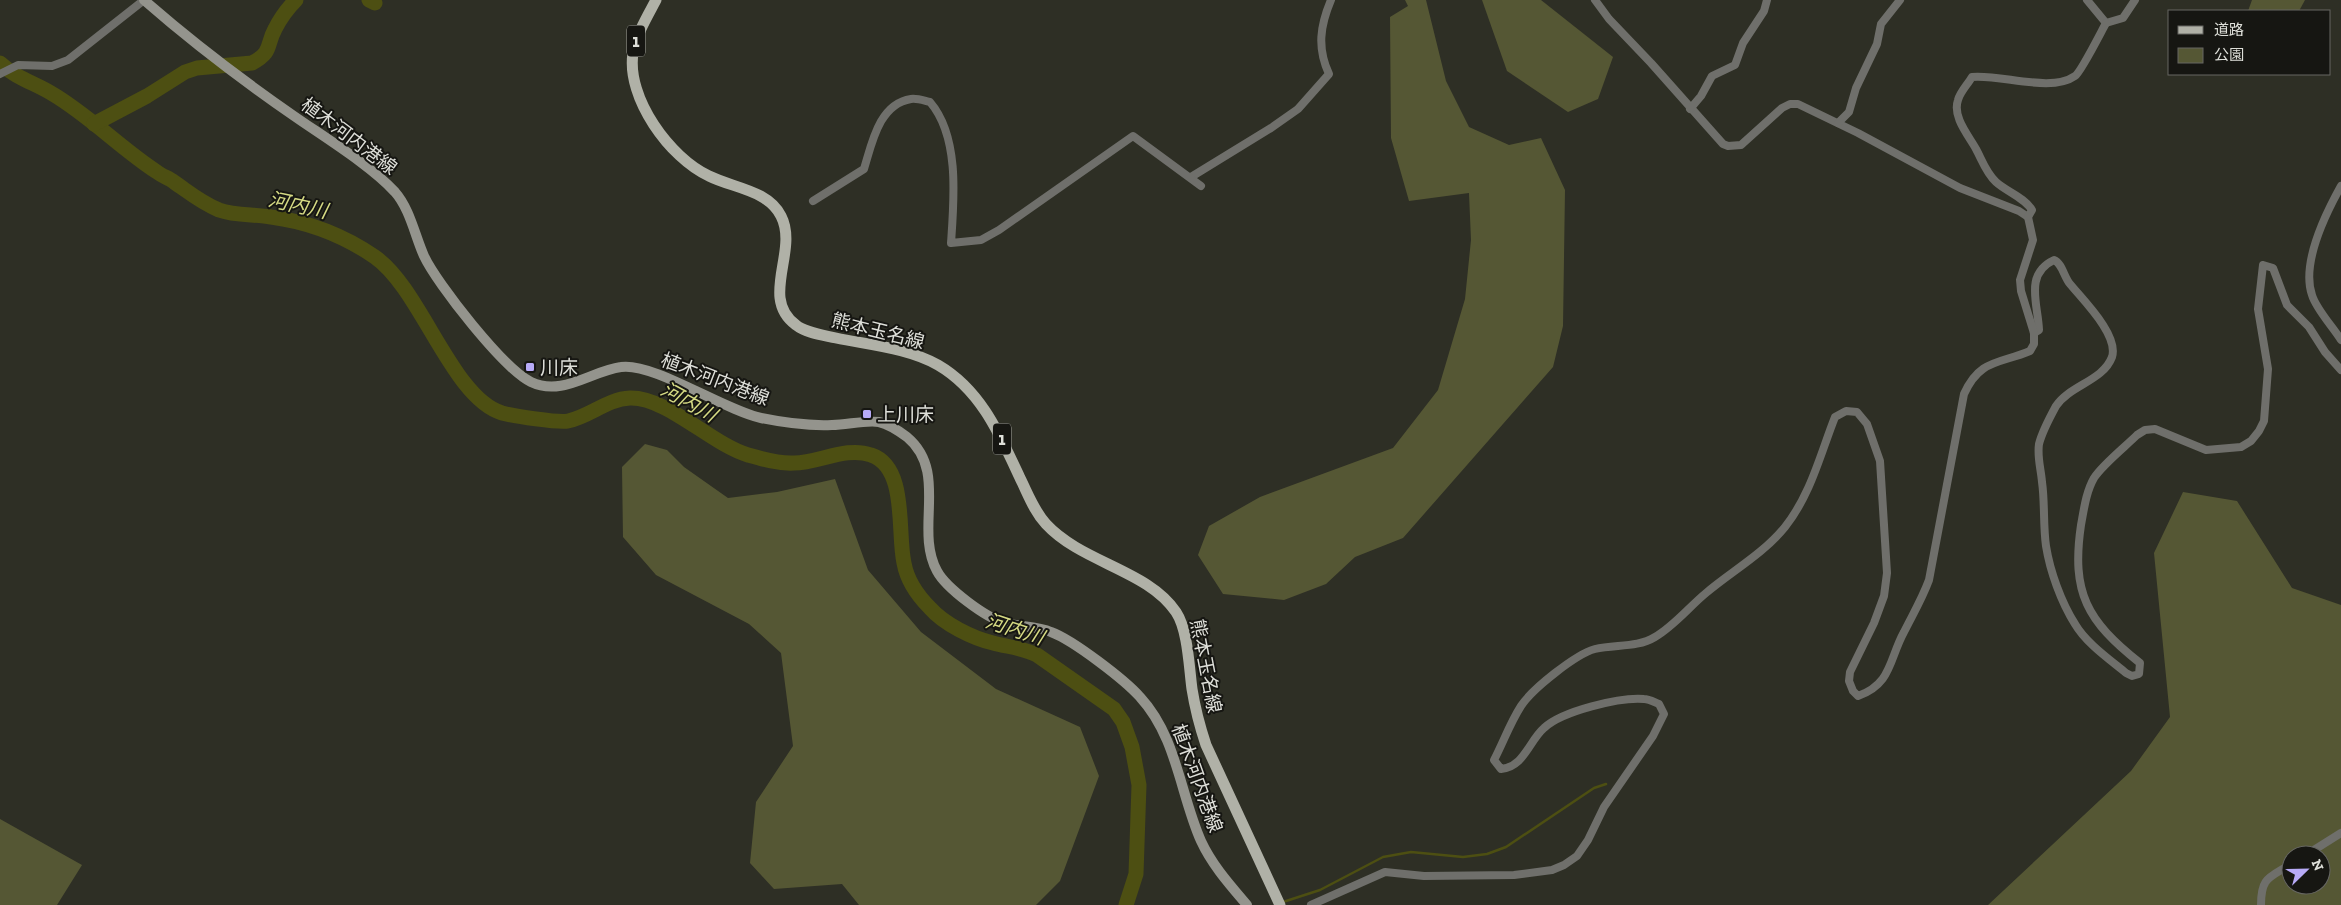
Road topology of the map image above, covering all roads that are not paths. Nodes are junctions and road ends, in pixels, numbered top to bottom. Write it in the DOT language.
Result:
graph roads {
  1 [pos="144,0"];
  2 [pos="656,0"];
  3 [pos="1331,0"];
  4 [pos="1595,0"];
  5 [pos="1767,0"];
  6 [pos="1900,0"];
  7 [pos="2087,0"];
  8 [pos="2135,0"];
  9 [pos="2106,23"];
  10 [pos="0,74"];
  11 [pos="1690,109"];
  12 [pos="1838,124"];
  13 [pos="1191,177"];
  14 [pos="1201,186"];
  15 [pos="2341,186"];
  16 [pos="813,201"];
  17 [pos="2028,217"];
  18 [pos="2034,333"];
  19 [pos="2341,340"];
  20 [pos="2341,370"];
  21 [pos="2341,833"];
  22 [pos="2322,845"];
  23 [pos="2281,871"];
  24 [pos="1247,905"];
  25 [pos="1280,905"];
  26 [pos="1311,905"];
  27 [pos="2261,905"];
  1 -- 10 [label="street"];
  1 -- 24 [label="main road, 植木河内港線"];
  2 -- 25 [label="main road, 熊本玉名線 / 1"];
  3 -- 13 [label="street"];
  4 -- 11 [label="street"];
  5 -- 11 [label="street"];
  6 -- 12 [label="street"];
  7 -- 9 [label="street"];
  8 -- 9 [label="street"];
  9 -- 17 [label="street"];
  11 -- 12 [label="street"];
  12 -- 17 [label="street"];
  13 -- 14 [label="street"];
  13 -- 16 [label="street"];
  15 -- 19 [label="street"];
  17 -- 18 [label="street"];
  18 -- 20 [label="street"];
  18 -- 26 [label="street"];
  21 -- 22 [label="street"];
  23 -- 27 [label="street"];
}
